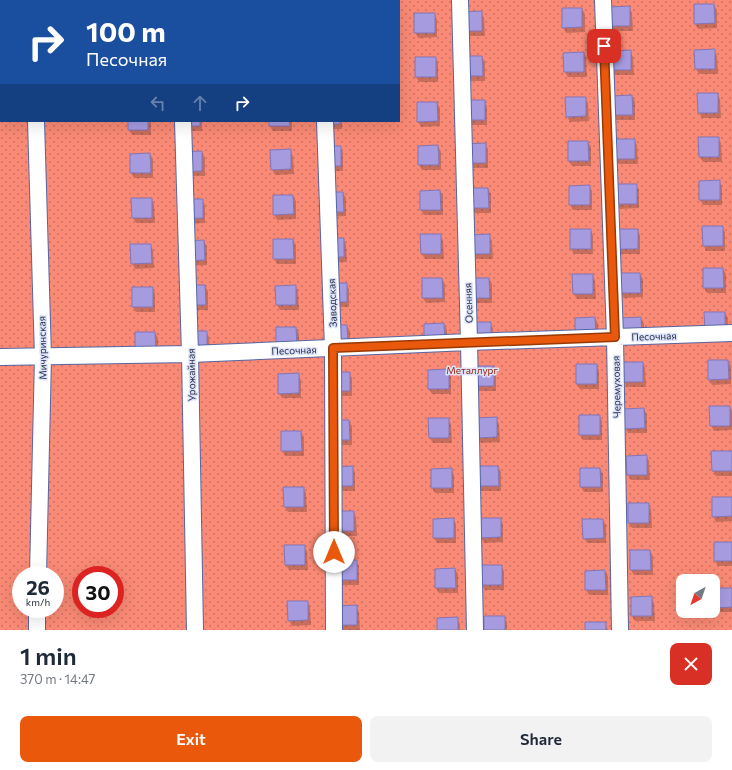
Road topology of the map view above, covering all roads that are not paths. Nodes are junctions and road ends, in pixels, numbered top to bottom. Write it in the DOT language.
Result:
graph roads {
  1 [pos="460,0"];
  2 [pos="602,0"];
  3 [pos="36,122"];
  4 [pos="183,122"];
  5 [pos="325,122"];
  6 [pos="732,333"];
  7 [pos="615,337"];
  8 [pos="470,342"];
  9 [pos="333,348"];
  10 [pos="190,354"];
  11 [pos="0,357"];
  12 [pos="43,357"];
  13 [pos="38,566"];
  14 [pos="37,618"];
  15 [pos="37,630"];
  16 [pos="195,630"];
  17 [pos="334,630"];
  18 [pos="475,630"];
  19 [pos="620,630"];
  1 -- 8 [label="street, Осенняя"];
  2 -- 7 [label="street, Черемуховая"];
  3 -- 12 [label="street, Мичуринская"];
  4 -- 10 [label="street, Урожайная"];
  5 -- 9 [label="street, Заводская"];
  6 -- 7 [label="street, Песочная"];
  7 -- 8 [label="street, Песочная"];
  7 -- 19 [label="street, Черемуховая"];
  8 -- 9 [label="street, Песочная"];
  8 -- 18 [label="street, Осенняя"];
  9 -- 10 [label="street, Песочная"];
  9 -- 17 [label="street, Заводская"];
  10 -- 12 [label="street, Песочная"];
  10 -- 16 [label="street, Урожайная"];
  11 -- 12 [label="street, Песочная"];
  12 -- 13 [label="street, Мичуринская"];
  14 -- 15 [label="street"];
}
